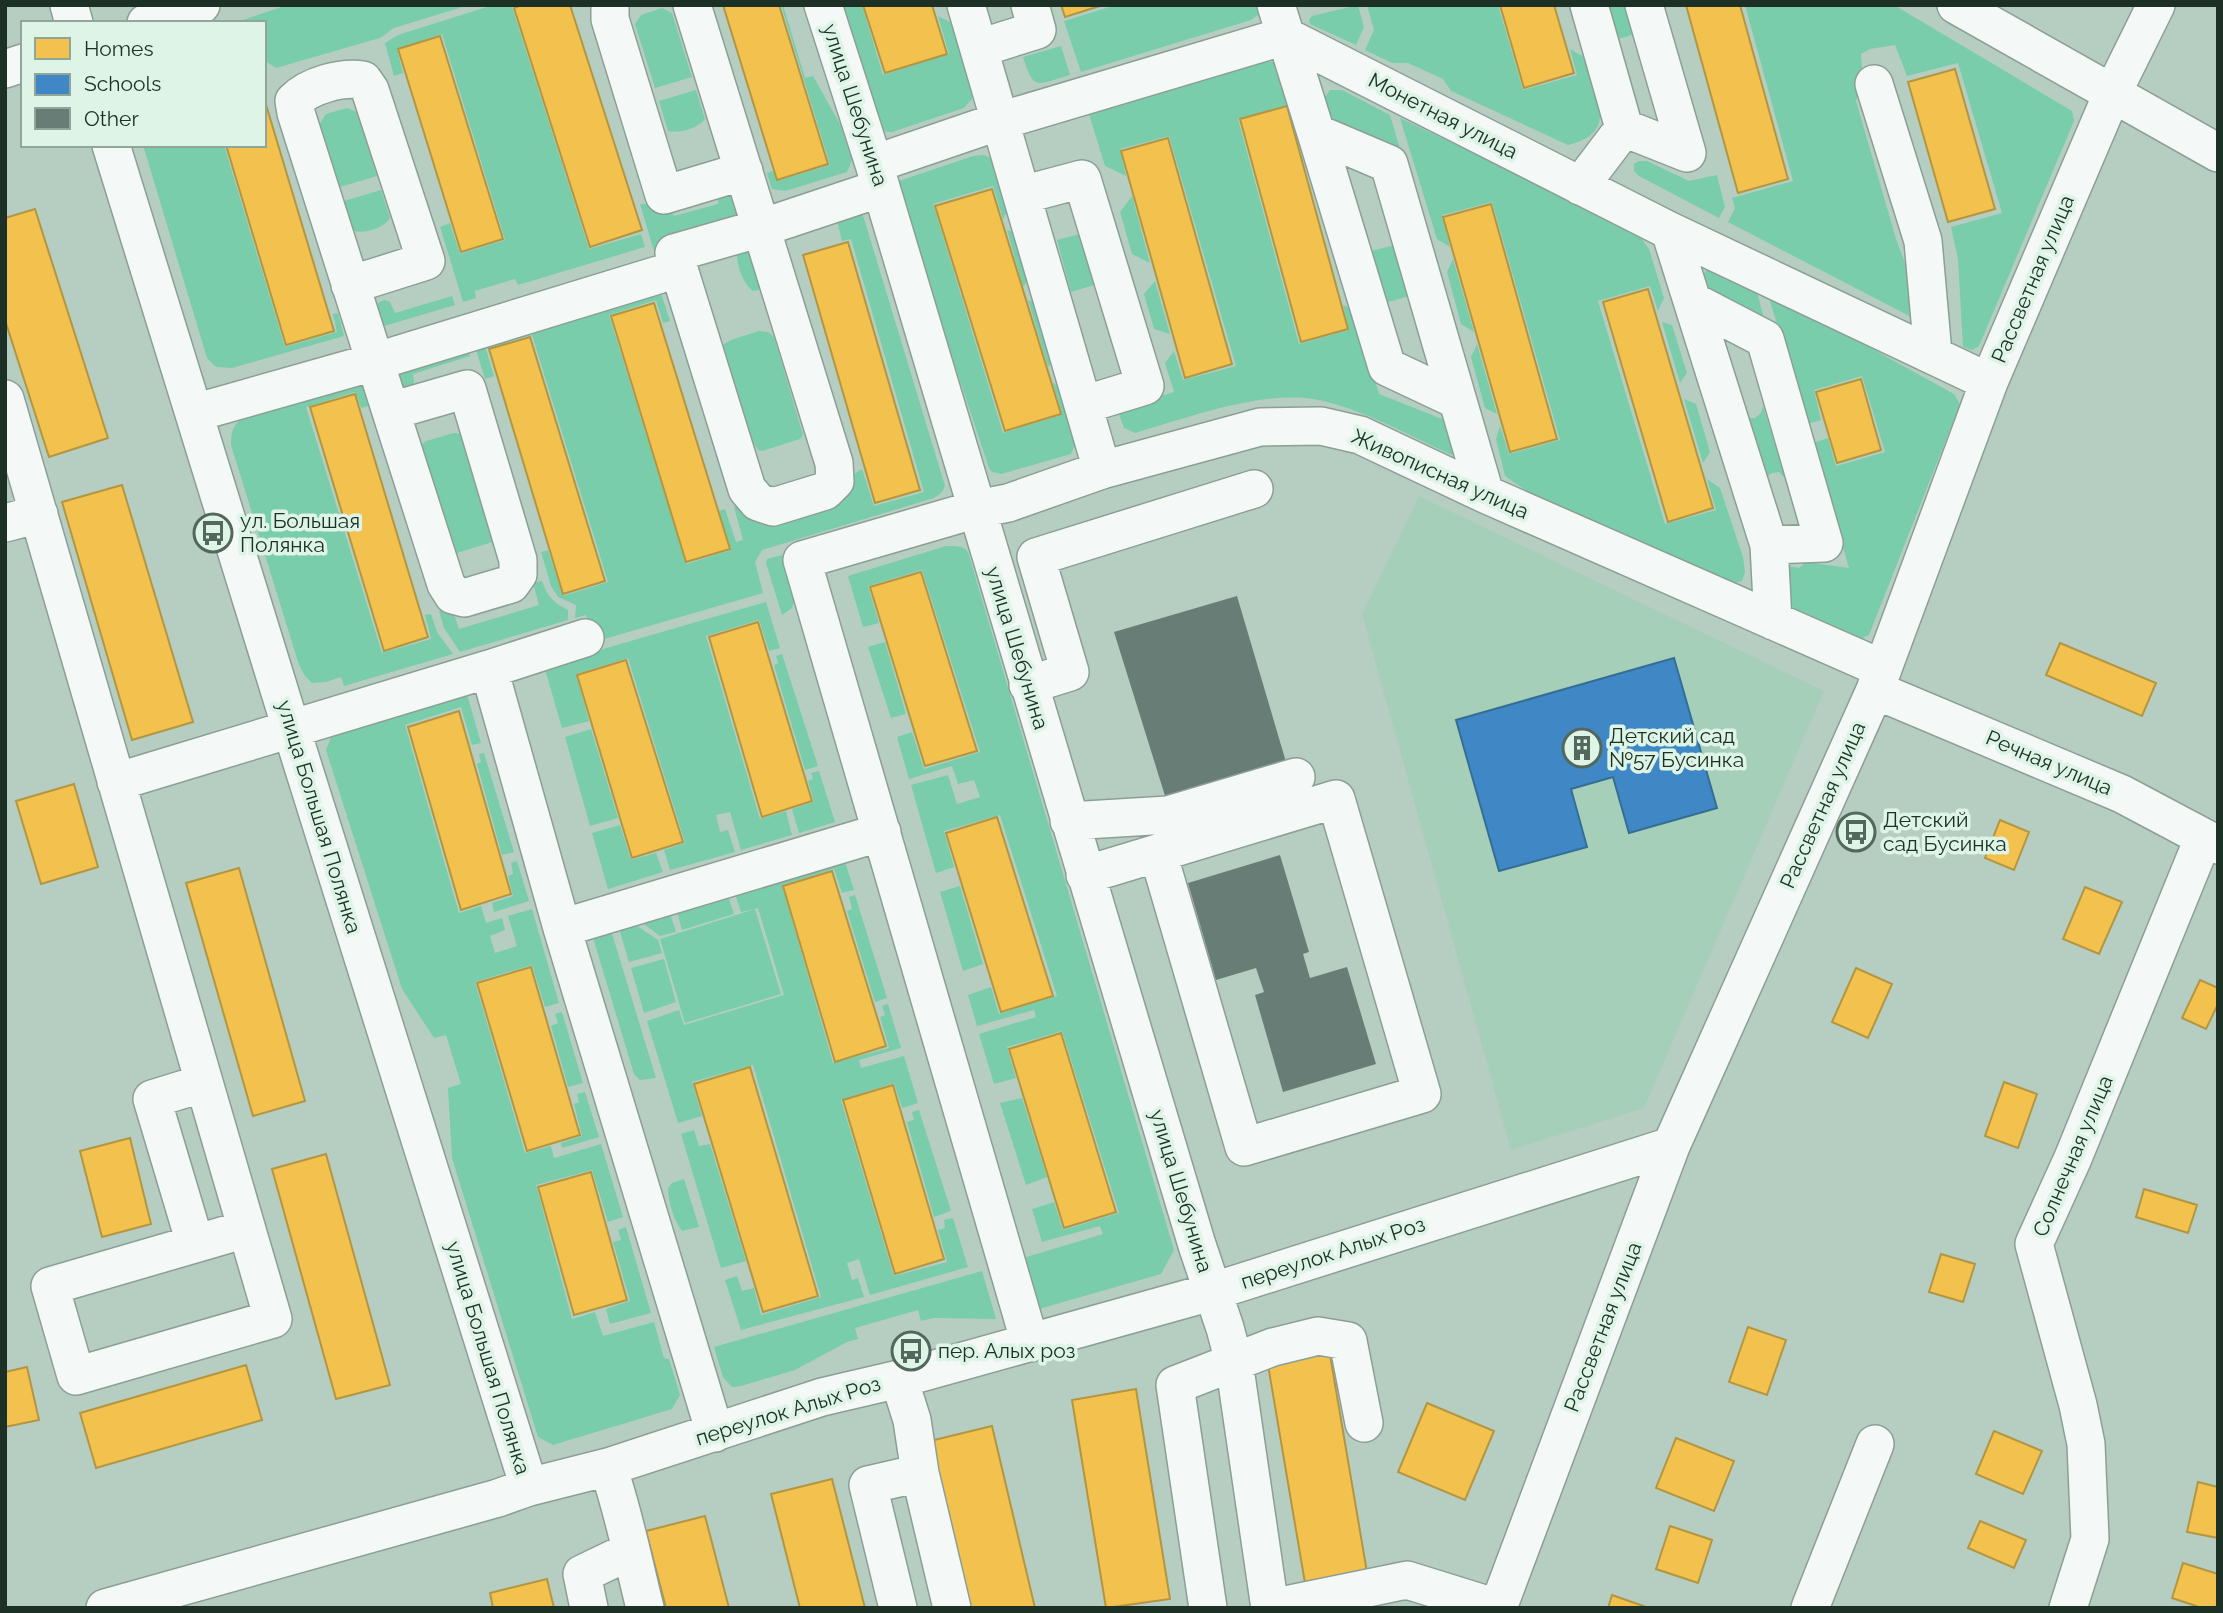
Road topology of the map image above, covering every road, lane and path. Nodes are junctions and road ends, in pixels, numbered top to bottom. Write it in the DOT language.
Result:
graph roads {
  1 [pos="201,5"];
  2 [pos="610,5"];
  3 [pos="692,5"];
  4 [pos="823,5"];
  5 [pos="966,5"];
  6 [pos="1030,5"];
  7 [pos="1590,5"];
  8 [pos="1644,5"];
  9 [pos="1956,5"];
  10 [pos="2156,5"];
  11 [pos="1281,20"];
  12 [pos="152,21"];
  13 [pos="981,48"];
  14 [pos="1874,84"];
  15 [pos="2112,94"];
  16 [pos="1000,121"];
  17 [pos="1624,128"];
  18 [pos="1316,134"];
  19 [pos="112,147"];
  20 [pos="2218,153"];
  21 [pos="744,170"];
  22 [pos="878,176"];
  23 [pos="1580,186"];
  24 [pos="1022,195"];
  25 [pos="761,228"];
  26 [pos="1670,231"];
  27 [pos="658,275"];
  28 [pos="350,285"];
  29 [pos="1692,301"];
  30 [pos="1933,354"];
  31 [pos="374,362"];
  32 [pos="1989,382"];
  33 [pos="5,399"];
  34 [pos="1457,400"];
  35 [pos="1083,405"];
  36 [pos="391,411"];
  37 [pos="194,413"];
  38 [pos="1102,470"];
  39 [pos="1254,489"];
  40 [pos="1485,494"];
  41 [pos="977,509"];
  42 [pos="22,519"];
  43 [pos="1769,545"];
  44 [pos="1773,621"];
  45 [pos="585,638"];
  46 [pos="489,669"];
  47 [pos="1879,680"];
  48 [pos="1028,685"];
  49 [pos="291,728"];
  50 [pos="1296,777"];
  51 [pos="116,782"];
  52 [pos="1069,821"];
  53 [pos="882,832"];
  54 [pos="2211,842"];
  55 [pos="1158,853"];
  56 [pos="1086,875"];
  57 [pos="562,928"];
  58 [pos="204,1083"];
  59 [pos="1671,1146"];
  60 [pos="246,1229"];
  61 [pos="195,1244"];
  62 [pos="1211,1292"];
  63 [pos="1030,1343"];
  64 [pos="1234,1362"];
  65 [pos="899,1379"];
  66 [pos="1364,1423"];
  67 [pos="715,1433"];
  68 [pos="1875,1444"];
  69 [pos="608,1466"];
  70 [pos="920,1473"];
  71 [pos="528,1487"];
  72 [pos="630,1551"];
  73 [pos="162,1600"];
  74 [pos="104,1608"];
  75 [pos="589,1608"];
  76 [pos="645,1608"];
  77 [pos="898,1608"];
  78 [pos="952,1608"];
  79 [pos="1208,1608"];
  80 [pos="1270,1608"];
  81 [pos="1497,1608"];
  82 [pos="1810,1608"];
  83 [pos="2068,1608"];
  1 -- 12 [label="street"];
  2 -- 21 [label="street"];
  3 -- 21 [label="street"];
  4 -- 22 [label="street, улица Шебунина"];
  5 -- 16 [label="street"];
  6 -- 13 [label="street"];
  7 -- 17 [label="street"];
  8 -- 17 [label="street"];
  9 -- 15 [label="street"];
  10 -- 15 [label="street, Рассветная улица"];
  11 -- 16 [label="street"];
  11 -- 18 [label="street"];
  11 -- 23 [label="street, Монетная улица"];
  14 -- 30 [label="street"];
  15 -- 20 [label="street"];
  15 -- 32 [label="street, Рассветная улица"];
  16 -- 22 [label="street"];
  16 -- 24 [label="street"];
  17 -- 23 [label="street"];
  18 -- 34 [label="street"];
  18 -- 34 [label="street"];
  19 -- 37 [label="street, улица Большая Полянка"];
  21 -- 25 [label="street"];
  22 -- 25 [label="street"];
  22 -- 41 [label="street, улица Шебунина"];
  23 -- 26 [label="street, Монетная улица"];
  24 -- 35 [label="street"];
  24 -- 35 [label="street"];
  25 -- 25 [label="street"];
  26 -- 29 [label="street"];
  26 -- 30 [label="street, Монетная улица"];
  27 -- 31 [label="street"];
  28 -- 28 [label="street"];
  28 -- 31 [label="street"];
  29 -- 43 [label="street"];
  29 -- 43 [label="street"];
  30 -- 32 [label="street, Монетная улица"];
  31 -- 36 [label="street"];
  31 -- 37 [label="street"];
  32 -- 47 [label="street, Рассветная улица"];
  33 -- 42 [label="street"];
  34 -- 40 [label="street"];
  35 -- 38 [label="street"];
  36 -- 36 [label="street"];
  37 -- 49 [label="street, улица Большая Полянка"];
  38 -- 40 [label="street, Живописная улица"];
  38 -- 41 [label="street, Живописная улица"];
  39 -- 48 [label="street"];
  40 -- 44 [label="street, Живописная улица"];
  41 -- 48 [label="street, улица Шебунина"];
  41 -- 53 [label="street, Живописная улица"];
  42 -- 51 [label="street"];
  43 -- 44 [label="street"];
  44 -- 47 [label="street, Живописная улица"];
  45 -- 46 [label="street"];
  46 -- 49 [label="street"];
  46 -- 57 [label="street"];
  47 -- 54 [label="street, Речная улица"];
  47 -- 59 [label="street, Рассветная улица"];
  48 -- 52 [label="street, улица Шебунина"];
  49 -- 51 [label="street"];
  49 -- 71 [label="street, улица Большая Полянка"];
  50 -- 52 [label="street"];
  51 -- 58 [label="street"];
  52 -- 56 [label="street, улица Шебунина"];
  53 -- 57 [label="street"];
  53 -- 63 [label="street"];
  54 -- 83 [label="street, Солнечная улица"];
  55 -- 55 [label="street"];
  55 -- 56 [label="street"];
  56 -- 62 [label="street, улица Шебунина"];
  57 -- 67 [label="street"];
  58 -- 60 [label="street"];
  58 -- 61 [label="street"];
  59 -- 62 [label="street, переулок Алых Роз"];
  59 -- 81 [label="street, Рассветная улица"];
  60 -- 61 [label="street"];
  60 -- 61 [label="street"];
  62 -- 63 [label="street, переулок Алых Роз"];
  62 -- 64 [label="street, улица Шебунина"];
  63 -- 65 [label="street, переулок Алых Роз"];
  64 -- 66 [label="street"];
  64 -- 79 [label="street"];
  64 -- 80 [label="street, улица Шебунина"];
  65 -- 67 [label="street, переулок Алых Роз"];
  65 -- 70 [label="street"];
  67 -- 69 [label="street, переулок Алых Роз"];
  68 -- 82 [label="street"];
  69 -- 71 [label="street, переулок Алых Роз"];
  69 -- 72 [label="street"];
  70 -- 77 [label="street"];
  70 -- 78 [label="street"];
  71 -- 73 [label="street, переулок Алых Роз"];
  72 -- 75 [label="street"];
  72 -- 76 [label="street"];
  73 -- 74 [label="street, переулок Алых Роз"];
  80 -- 81 [label="street"];
}
